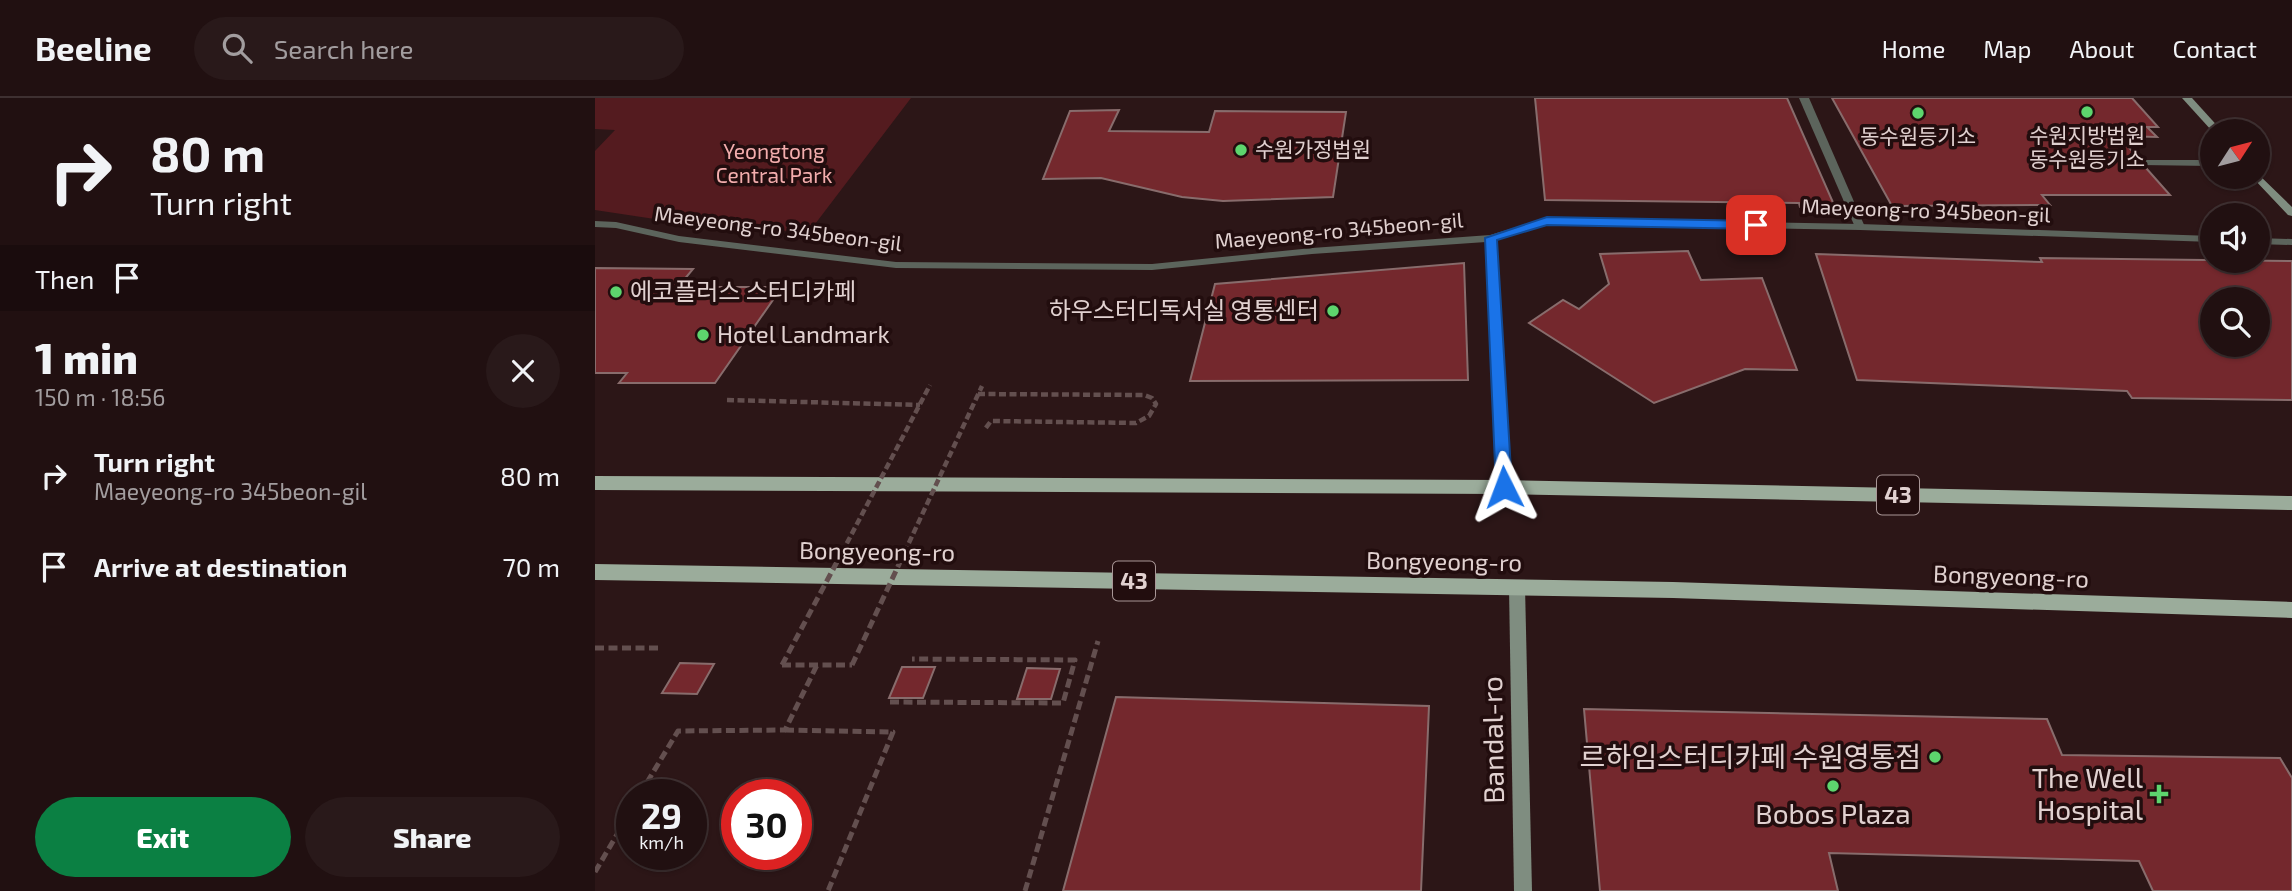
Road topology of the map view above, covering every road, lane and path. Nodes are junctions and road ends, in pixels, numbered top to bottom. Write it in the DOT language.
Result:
graph roads {
  1 [pos="1804,98"];
  2 [pos="2187,98"];
  3 [pos="2206,119"];
  4 [pos="2145,163"];
  5 [pos="2200,163"];
  6 [pos="2269,189"];
  7 [pos="2292,214"];
  8 [pos="595,224"];
  9 [pos="1860,227"];
  10 [pos="1491,238"];
  11 [pos="2200,239"];
  12 [pos="2270,241"];
  13 [pos="2292,242"];
  14 [pos="930,385"];
  15 [pos="982,386"];
  16 [pos="978,394"];
  17 [pos="727,400"];
  18 [pos="920,405"];
  19 [pos="985,429"];
  20 [pos="595,483"];
  21 [pos="1504,487"];
  22 [pos="2292,503"];
  23 [pos="595,572"];
  24 [pos="1517,587"];
  25 [pos="2292,610"];
  26 [pos="1098,641"];
  27 [pos="595,648"];
  28 [pos="658,648"];
  29 [pos="912,659"];
  30 [pos="817,665"];
  31 [pos="890,702"];
  32 [pos="785,730"];
  33 [pos="649,779"];
  34 [pos="616,836"];
  35 [pos="595,872"];
  36 [pos="828,891"];
  37 [pos="1025,891"];
  38 [pos="1523,891"];
  1 -- 9 [label="street"];
  2 -- 3 [label="street"];
  4 -- 5 [label="street"];
  6 -- 7 [label="street"];
  8 -- 10 [label="street, Maeyeong-ro 345beon-gil"];
  9 -- 10 [label="street, Maeyeong-ro 345beon-gil"];
  9 -- 11 [label="street, Maeyeong-ro 345beon-gil"];
  10 -- 21 [label="street"];
  12 -- 13 [label="street"];
  14 -- 18 [label="path, bridge"];
  15 -- 16 [label="path, bridge"];
  16 -- 19 [label="path"];
  16 -- 30 [label="path, bridge"];
  17 -- 18 [label="path"];
  18 -- 30 [label="path, bridge"];
  20 -- 21 [label="main road, 43"];
  21 -- 22 [label="main road, 43"];
  23 -- 24 [label="main road, Bongyeong-ro / 43"];
  24 -- 25 [label="main road, Bongyeong-ro / 43"];
  24 -- 38 [label="street, Bandal-ro"];
  26 -- 37 [label="path"];
  27 -- 28 [label="path"];
  29 -- 31 [label="path"];
  30 -- 32 [label="path"];
  32 -- 33 [label="path"];
  32 -- 36 [label="path"];
  34 -- 35 [label="path"];
}
